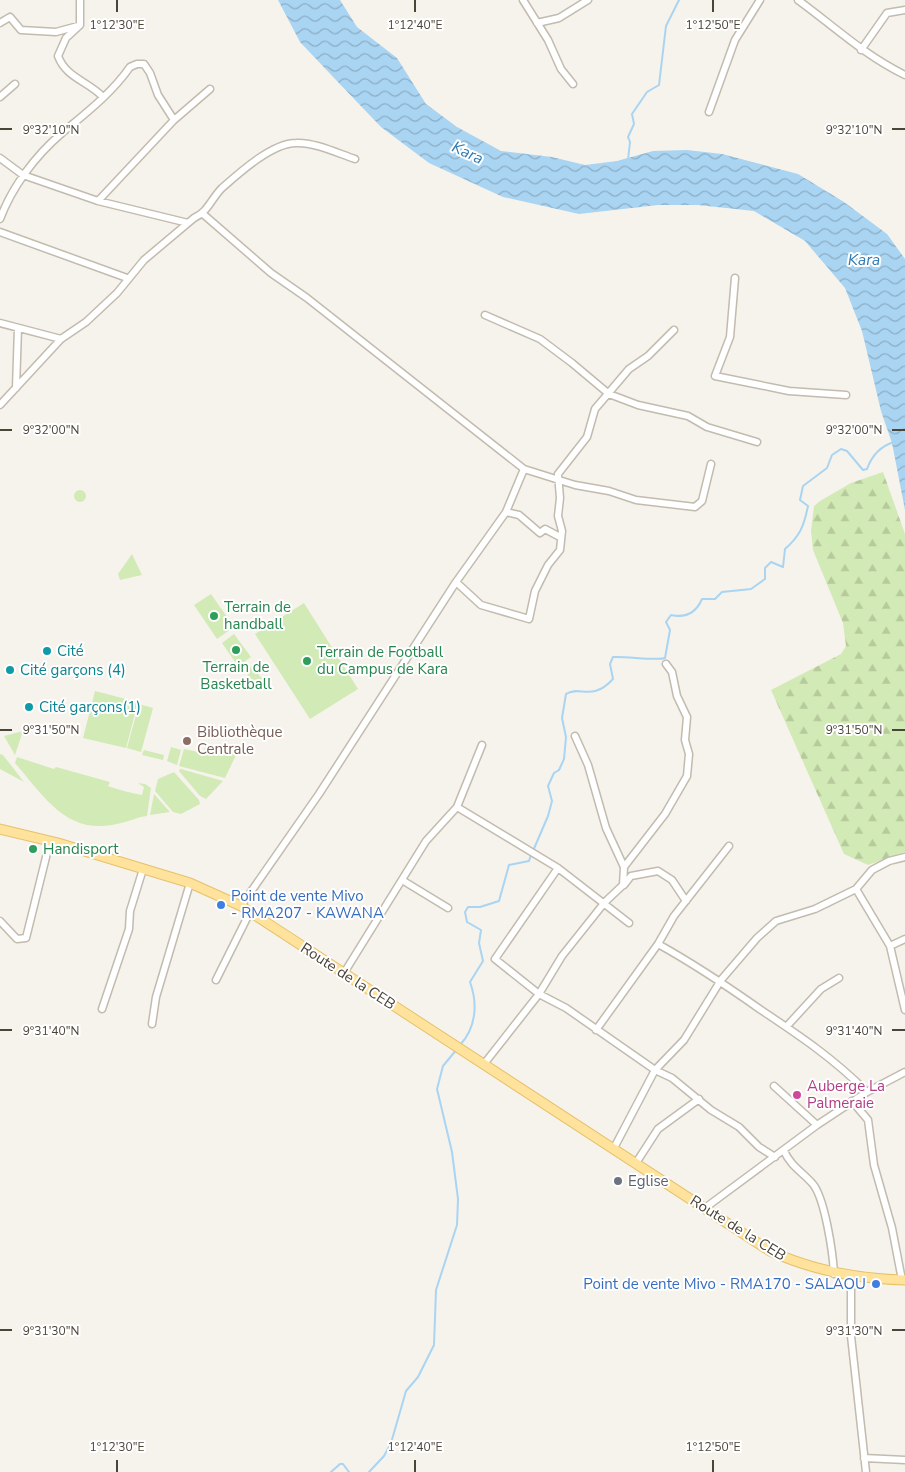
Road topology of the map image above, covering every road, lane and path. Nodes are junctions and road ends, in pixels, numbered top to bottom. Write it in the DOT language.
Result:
graph roads {
  1 [pos="80,0"];
  2 [pos="523,0"];
  3 [pos="589,0"];
  4 [pos="760,0"];
  5 [pos="803,1"];
  6 [pos="905,10"];
  7 [pos="0,23"];
  8 [pos="537,23"];
  9 [pos="80,26"];
  10 [pos="861,50"];
  11 [pos="905,75"];
  12 [pos="14,84"];
  13 [pos="573,84"];
  14 [pos="210,89"];
  15 [pos="0,97"];
  16 [pos="103,97"];
  17 [pos="709,112"];
  18 [pos="174,120"];
  19 [pos="0,158"];
  20 [pos="355,158"];
  21 [pos="23,175"];
  22 [pos="98,202"];
  23 [pos="203,214"];
  24 [pos="1,215"];
  25 [pos="188,222"];
  26 [pos="0,232"];
  27 [pos="127,278"];
  28 [pos="735,278"];
  29 [pos="485,316"];
  30 [pos="0,323"];
  31 [pos="18,328"];
  32 [pos="674,330"];
  33 [pos="62,339"];
  34 [pos="16,388"];
  35 [pos="609,394"];
  36 [pos="846,395"];
  37 [pos="0,405"];
  38 [pos="758,442"];
  39 [pos="711,464"];
  40 [pos="524,469"];
  41 [pos="558,478"];
  42 [pos="506,512"];
  43 [pos="560,537"];
  44 [pos="456,582"];
  45 [pos="666,664"];
  46 [pos="575,736"];
  47 [pos="482,745"];
  48 [pos="458,807"];
  49 [pos="0,829"];
  50 [pos="50,842"];
  51 [pos="729,846"];
  52 [pos="905,857"];
  53 [pos="624,867"];
  54 [pos="558,868"];
  55 [pos="143,869"];
  56 [pos="402,880"];
  57 [pos="190,882"];
  58 [pos="624,885"];
  59 [pos="856,889"];
  60 [pos="686,901"];
  61 [pos="605,902"];
  62 [pos="241,906"];
  63 [pos="448,908"];
  64 [pos="250,912"];
  65 [pos="0,921"];
  66 [pos="629,923"];
  67 [pos="905,939"];
  68 [pos="658,944"];
  69 [pos="890,946"];
  70 [pos="344,973"];
  71 [pos="839,978"];
  72 [pos="216,980"];
  73 [pos="721,980"];
  74 [pos="540,994"];
  75 [pos="102,1008"];
  76 [pos="905,1010"];
  77 [pos="152,1024"];
  78 [pos="787,1026"];
  79 [pos="596,1030"];
  80 [pos="484,1064"];
  81 [pos="655,1070"];
  82 [pos="905,1072"];
  83 [pos="774,1086"];
  84 [pos="867,1092"];
  85 [pos="698,1099"];
  86 [pos="852,1101"];
  87 [pos="817,1125"];
  88 [pos="614,1148"];
  89 [pos="784,1151"];
  90 [pos="775,1157"];
  91 [pos="636,1163"];
  92 [pos="705,1208"];
  93 [pos="834,1274"];
  94 [pos="851,1277"];
  95 [pos="904,1280"];
  96 [pos="864,1458"];
  97 [pos="905,1460"];
  98 [pos="866,1472"];
  1 -- 9 [label="street"];
  2 -- 8 [label="street"];
  3 -- 8 [label="street"];
  4 -- 17 [label="street"];
  5 -- 10 [label="street"];
  6 -- 10 [label="street"];
  7 -- 9 [label="street"];
  8 -- 13 [label="street"];
  9 -- 16 [label="street"];
  10 -- 11 [label="street"];
  12 -- 15 [label="street"];
  14 -- 18 [label="street"];
  16 -- 18 [label="street"];
  16 -- 21 [label="street"];
  18 -- 22 [label="street"];
  19 -- 21 [label="street"];
  20 -- 23 [label="street"];
  21 -- 22 [label="street"];
  21 -- 24 [label="street"];
  22 -- 25 [label="street"];
  23 -- 25 [label="street"];
  23 -- 40 [label="street"];
  25 -- 27 [label="street"];
  26 -- 27 [label="street"];
  27 -- 33 [label="street"];
  28 -- 36 [label="street"];
  29 -- 35 [label="street"];
  30 -- 31 [label="street"];
  31 -- 33 [label="street"];
  31 -- 34 [label="street"];
  32 -- 35 [label="street"];
  33 -- 34 [label="street"];
  34 -- 37 [label="street"];
  35 -- 38 [label="street"];
  35 -- 41 [label="street"];
  39 -- 41 [label="street"];
  40 -- 41 [label="street"];
  40 -- 42 [label="street"];
  41 -- 43 [label="street"];
  42 -- 43 [label="street"];
  42 -- 44 [label="street"];
  43 -- 44 [label="street"];
  44 -- 62 [label="street"];
  45 -- 53 [label="street"];
  46 -- 53 [label="street"];
  47 -- 48 [label="street"];
  48 -- 54 [label="street"];
  48 -- 56 [label="street"];
  49 -- 50 [label="main road, Route de la CEB"];
  50 -- 55 [label="main road, Route de la CEB"];
  50 -- 65 [label="street"];
  51 -- 60 [label="street"];
  52 -- 59 [label="street"];
  53 -- 58 [label="street"];
  54 -- 61 [label="street"];
  54 -- 74 [label="street"];
  55 -- 57 [label="main road, Route de la CEB"];
  55 -- 75 [label="street"];
  56 -- 63 [label="street"];
  56 -- 70 [label="street"];
  57 -- 62 [label="main road, Route de la CEB"];
  57 -- 77 [label="street"];
  58 -- 60 [label="street"];
  58 -- 61 [label="street"];
  59 -- 69 [label="street"];
  59 -- 73 [label="street"];
  60 -- 68 [label="street"];
  61 -- 66 [label="street"];
  61 -- 74 [label="street"];
  62 -- 64 [label="main road, Route de la CEB"];
  64 -- 70 [label="main road, Route de la CEB"];
  64 -- 72 [label="street"];
  67 -- 69 [label="street"];
  68 -- 73 [label="street"];
  68 -- 79 [label="street"];
  69 -- 76 [label="street"];
  70 -- 80 [label="main road, Route de la CEB"];
  71 -- 78 [label="street"];
  73 -- 78 [label="street"];
  73 -- 81 [label="street"];
  74 -- 79 [label="street"];
  74 -- 80 [label="street"];
  78 -- 84 [label="street"];
  79 -- 81 [label="street"];
  80 -- 88 [label="main road, Route de la CEB"];
  81 -- 85 [label="street"];
  81 -- 88 [label="street"];
  82 -- 84 [label="street"];
  83 -- 87 [label="street"];
  84 -- 86 [label="street"];
  85 -- 90 [label="street"];
  85 -- 91 [label="street"];
  86 -- 87 [label="street"];
  86 -- 95 [label="street"];
  87 -- 89 [label="street"];
  88 -- 91 [label="main road, Route de la CEB"];
  89 -- 90 [label="street"];
  89 -- 93 [label="street"];
  90 -- 92 [label="street"];
  91 -- 92 [label="main road, Route de la CEB"];
  92 -- 93 [label="main road, Route de la CEB"];
  93 -- 94 [label="main road, Route de la CEB"];
  94 -- 95 [label="main road, Route de la CEB"];
  94 -- 96 [label="street"];
  96 -- 97 [label="street"];
  96 -- 98 [label="street"];
}
